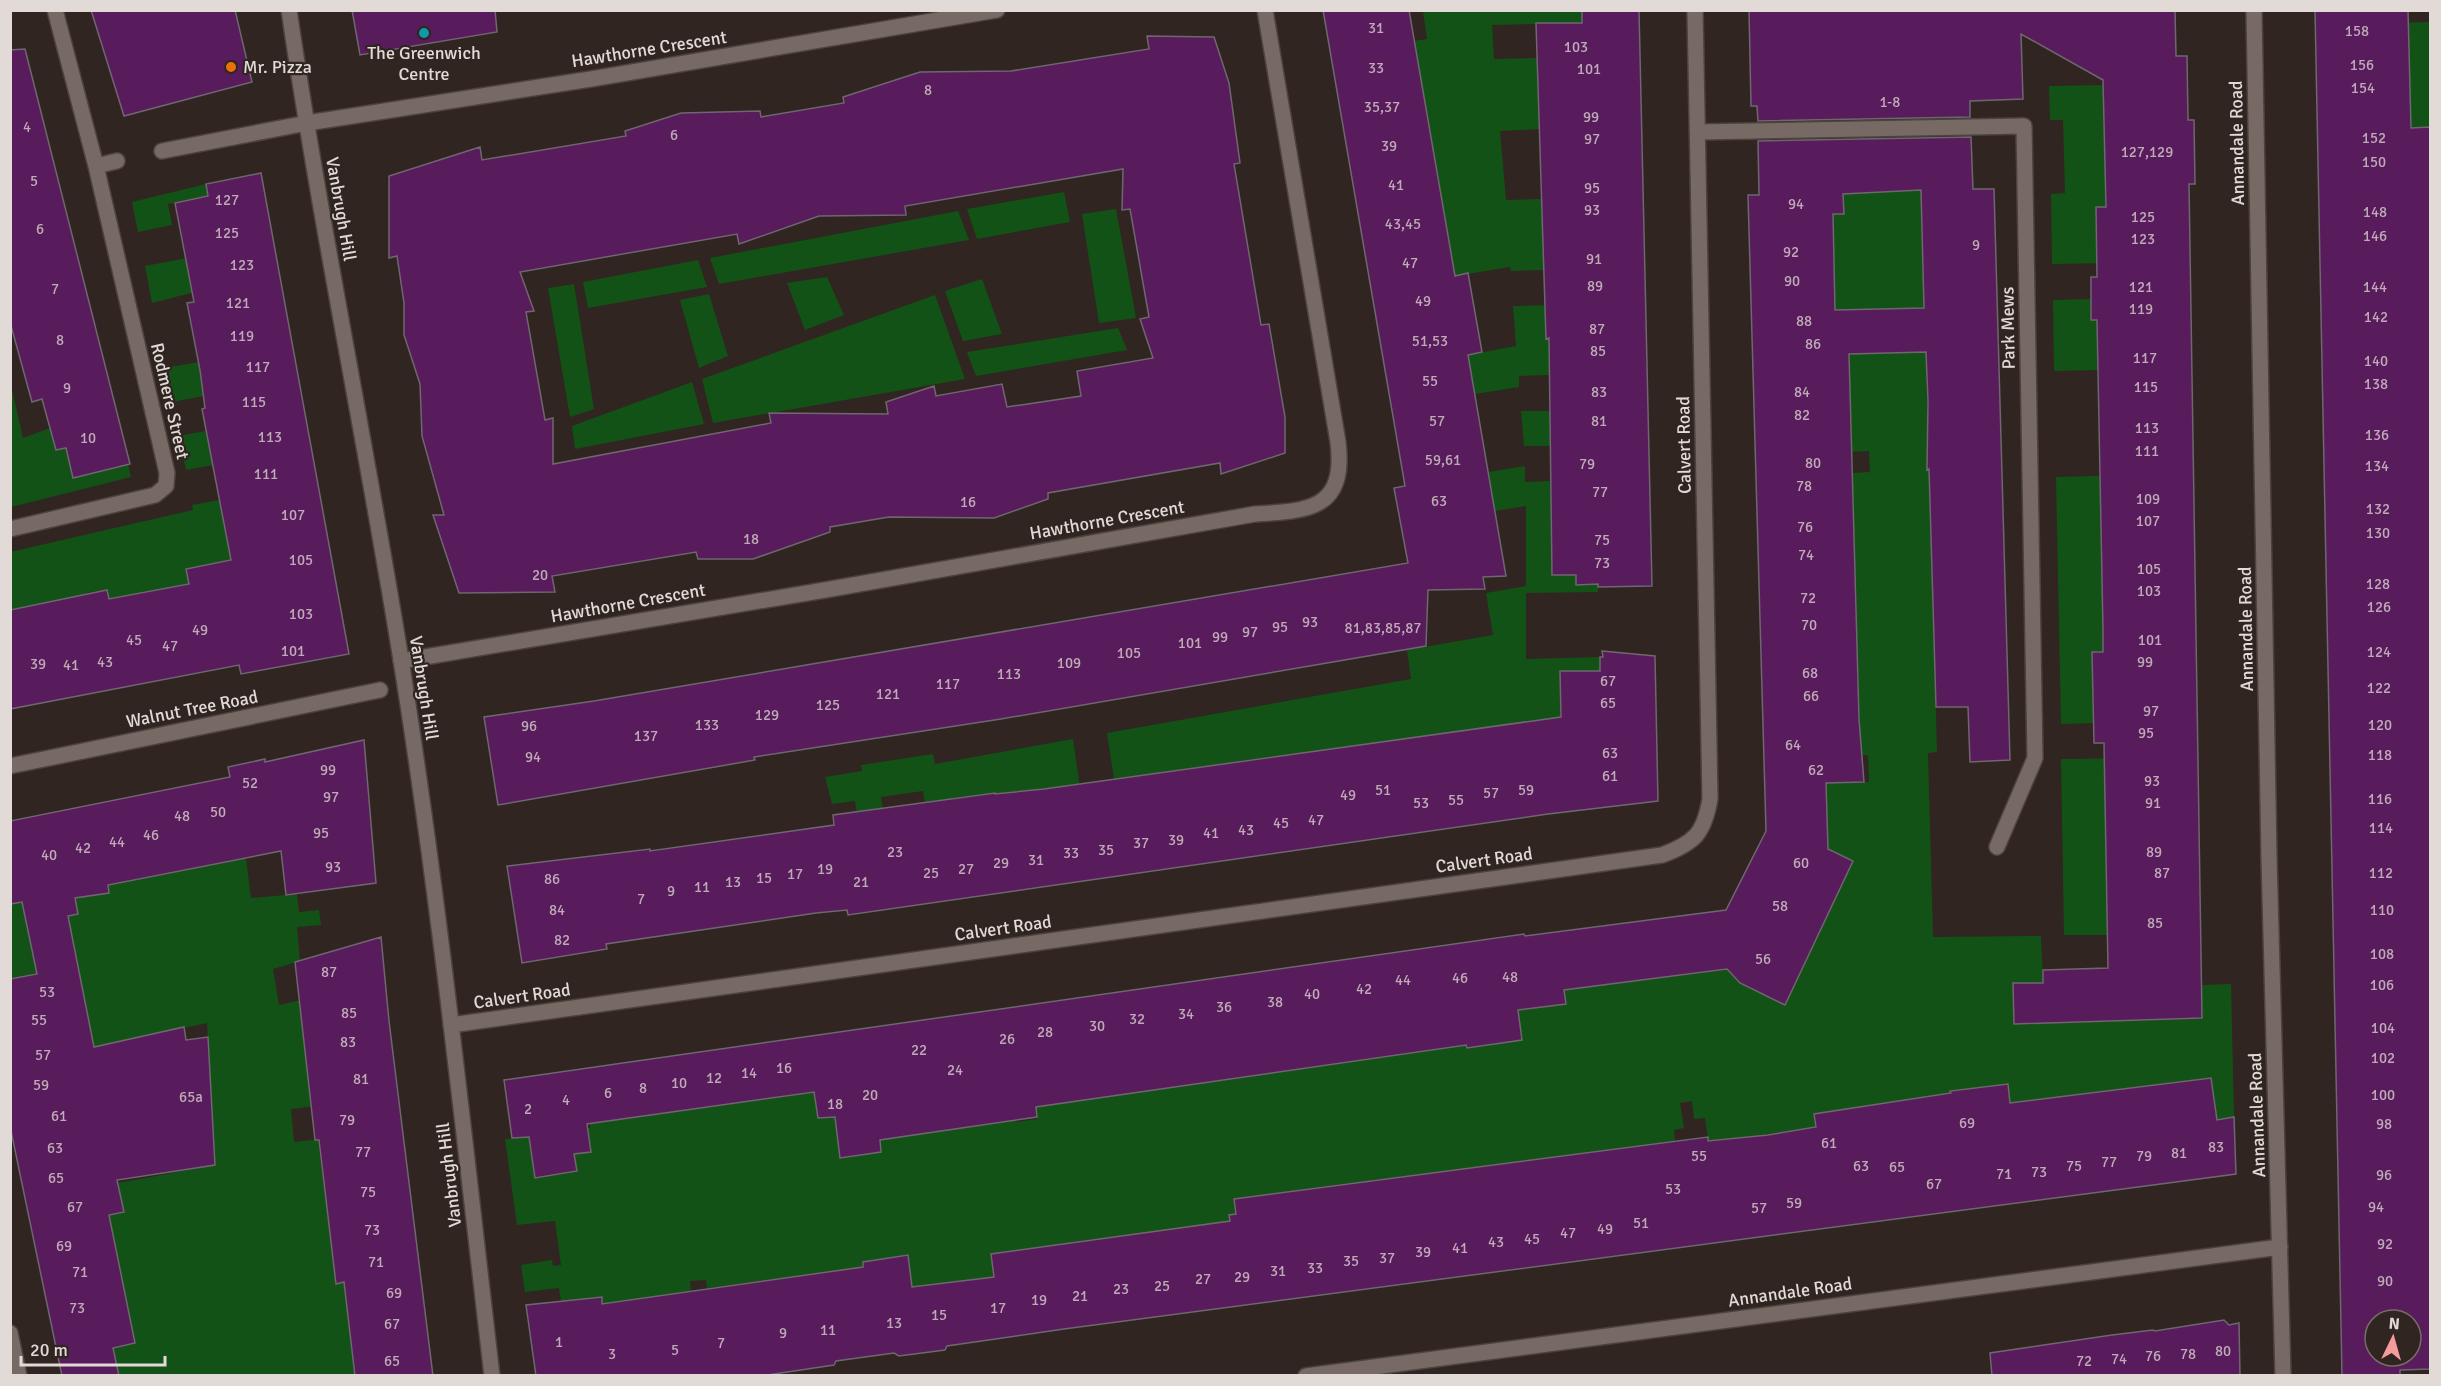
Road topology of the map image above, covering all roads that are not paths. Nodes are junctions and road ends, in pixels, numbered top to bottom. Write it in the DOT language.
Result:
graph roads {
  1 [pos="55,10"];
  2 [pos="289,10"];
  3 [pos="997,10"];
  4 [pos="1265,10"];
  5 [pos="1695,10"];
  6 [pos="2254,10"];
  7 [pos="969,13"];
  8 [pos="307,123"];
  9 [pos="1698,132"];
  10 [pos="162,151"];
  11 [pos="117,161"];
  12 [pos="96,166"];
  13 [pos="10,529"];
  14 [pos="401,661"];
  15 [pos="380,690"];
  16 [pos="10,766"];
  17 [pos="1997,847"];
  18 [pos="451,1025"];
  19 [pos="2280,1247"];
  20 [pos="10,1333"];
  21 [pos="19,1376"];
  22 [pos="492,1376"];
  23 [pos="1306,1376"];
  24 [pos="2283,1376"];
  1 -- 12 [label="street, Rodmere Street"];
  2 -- 8 [label="street, Vanbrugh Hill"];
  3 -- 7 [label="street, Hawthorne Crescent"];
  4 -- 14 [label="street, Hawthorne Crescent"];
  5 -- 9 [label="street, Calvert Road"];
  6 -- 19 [label="street, Annandale Road"];
  7 -- 8 [label="street, Hawthorne Crescent"];
  8 -- 10 [label="street"];
  8 -- 14 [label="street, Vanbrugh Hill"];
  9 -- 17 [label="street, Park Mews"];
  9 -- 18 [label="street, Calvert Road"];
  11 -- 12 [label="street"];
  12 -- 13 [label="street, Rodmere Street"];
  14 -- 18 [label="street, Vanbrugh Hill"];
  15 -- 16 [label="street, Walnut Tree Road"];
  18 -- 22 [label="street, Vanbrugh Hill"];
  19 -- 23 [label="street, Annandale Road"];
  19 -- 24 [label="street, Annandale Road"];
  20 -- 21 [label="street"];
}
